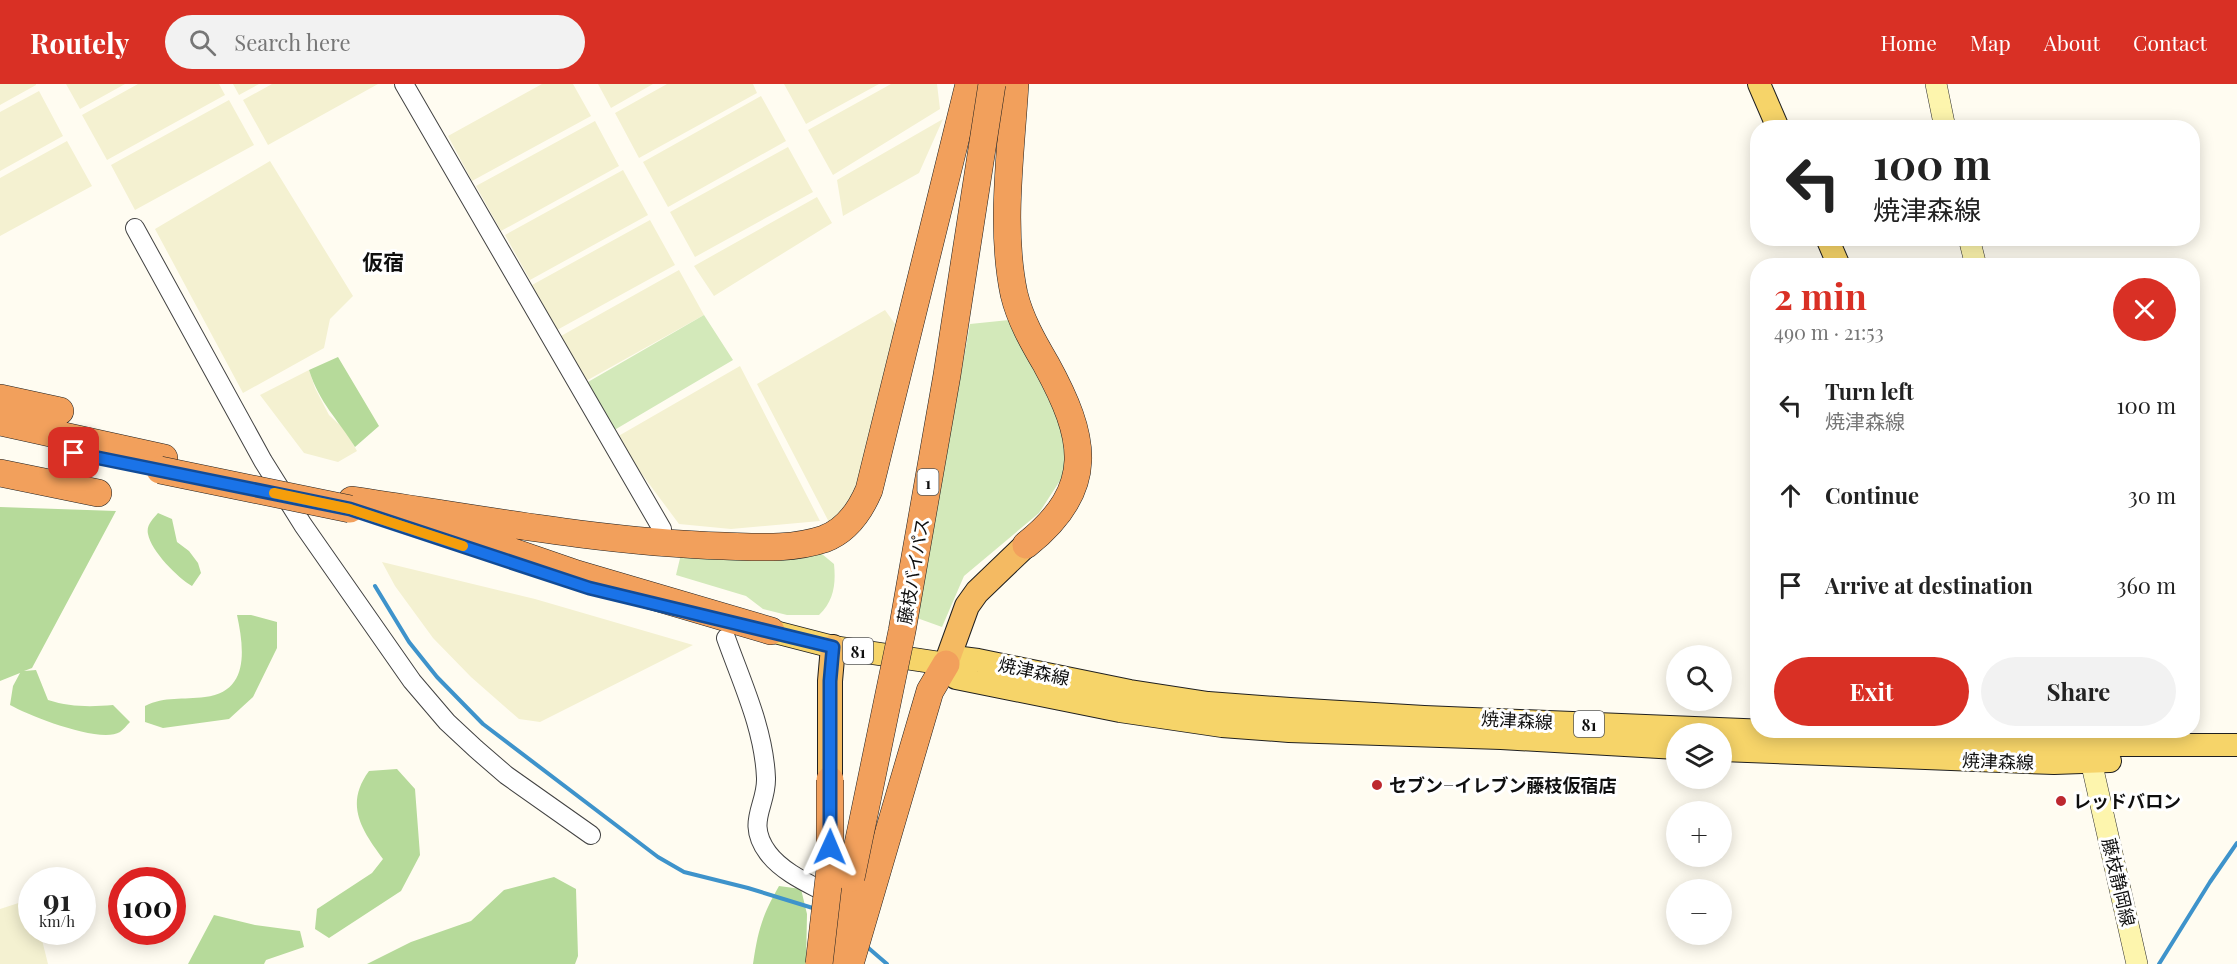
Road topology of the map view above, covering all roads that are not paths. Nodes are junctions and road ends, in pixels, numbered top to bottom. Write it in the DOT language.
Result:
graph roads {
  1 [pos="404,84"];
  2 [pos="960,84"];
  3 [pos="969,84"];
  4 [pos="978,84"];
  5 [pos="993,84"];
  6 [pos="1015,84"];
  7 [pos="1759,84"];
  8 [pos="1936,84"];
  9 [pos="1775,120"];
  10 [pos="1943,120"];
  11 [pos="940,171"];
  12 [pos="135,228"];
  13 [pos="0,398"];
  14 [pos="60,411"];
  15 [pos="0,422"];
  16 [pos="0,437"];
  17 [pos="162,464"];
  18 [pos="0,473"];
  19 [pos="98,493"];
  20 [pos="351,505"];
  21 [pos="662,529"];
  22 [pos="1026,544"];
  23 [pos="771,631"];
  24 [pos="726,638"];
  25 [pos="833,647"];
  26 [pos="946,664"];
  27 [pos="1750,730"];
  28 [pos="1925,738"];
  29 [pos="2237,745"];
  30 [pos="2088,746"];
  31 [pos="1666,747"];
  32 [pos="1732,750"];
  33 [pos="2237,756"];
  34 [pos="831,780"];
  35 [pos="591,834"];
  36 [pos="841,887"];
  37 [pos="819,964"];
  38 [pos="834,964"];
  39 [pos="850,964"];
  40 [pos="2137,964"];
  1 -- 21 [label="street"];
  2 -- 11 [label="street"];
  3 -- 20 [label="highway"];
  4 -- 36 [label="highway, 藤枝バイパス / 1, bridge"];
  5 -- 36 [label="highway, 藤枝バイパス / 1, bridge"];
  6 -- 22 [label="highway"];
  7 -- 9 [label="main road"];
  8 -- 10 [label="main road"];
  12 -- 35 [label="street"];
  13 -- 14 [label="highway"];
  15 -- 17 [label="highway"];
  16 -- 17 [label="highway"];
  17 -- 20 [label="highway, bridge"];
  18 -- 19 [label="highway"];
  20 -- 23 [label="highway"];
  20 -- 23 [label="highway"];
  22 -- 26 [label="highway"];
  23 -- 25 [label="main road, 焼津森線 / 81"];
  24 -- 36 [label="street"];
  25 -- 26 [label="main road, 焼津森線 / 81"];
  25 -- 34 [label="highway"];
  26 -- 27 [label="main road, 焼津森線 / 81"];
  26 -- 31 [label="main road, 焼津森線 / 81"];
  26 -- 39 [label="highway"];
  28 -- 30 [label="main road, 焼津森線 / 81"];
  29 -- 30 [label="main road, 焼津森線 / 81"];
  30 -- 32 [label="main road, 焼津森線 / 81"];
  30 -- 33 [label="main road, 焼津森線 / 81"];
  30 -- 40 [label="main road, 藤枝静岡線"];
  34 -- 37 [label="highway, bridge"];
  36 -- 38 [label="highway, 藤枝バイパス / 1"];
}
